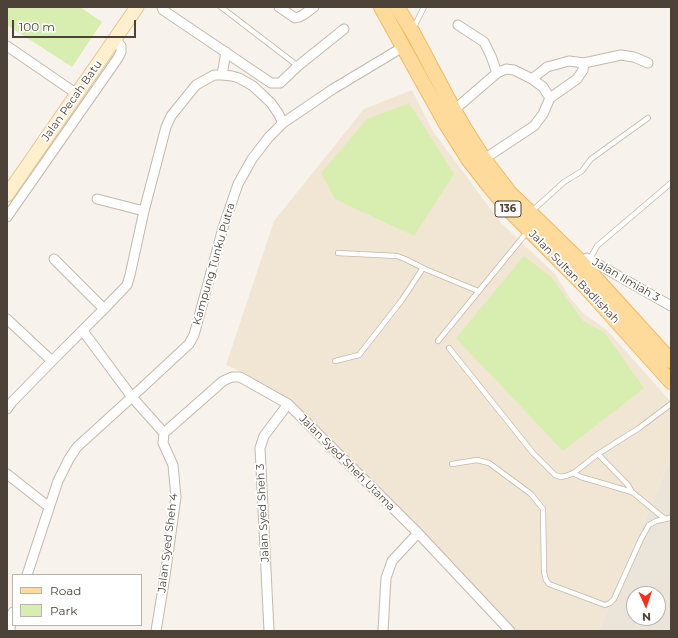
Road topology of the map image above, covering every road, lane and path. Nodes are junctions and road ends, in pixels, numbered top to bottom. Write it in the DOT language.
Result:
graph roads {
  1 [pos="162,7"];
  2 [pos="221,7"];
  3 [pos="279,7"];
  4 [pos="314,7"];
  5 [pos="381,7"];
  6 [pos="397,7"];
  7 [pos="424,7"];
  8 [pos="135,8"];
  9 [pos="458,25"];
  10 [pos="344,29"];
  11 [pos="412,31"];
  12 [pos="115,39"];
  13 [pos="7,46"];
  14 [pos="403,47"];
  15 [pos="226,52"];
  16 [pos="584,63"];
  17 [pos="648,63"];
  18 [pos="298,66"];
  19 [pos="497,74"];
  20 [pos="222,75"];
  21 [pos="532,79"];
  22 [pos="78,94"];
  23 [pos="550,98"];
  24 [pos="454,110"];
  25 [pos="648,118"];
  26 [pos="282,123"];
  27 [pos="484,159"];
  28 [pos="671,183"];
  29 [pos="7,195"];
  30 [pos="98,199"];
  31 [pos="144,211"];
  32 [pos="530,213"];
  33 [pos="7,217"];
  34 [pos="529,230"];
  35 [pos="338,253"];
  36 [pos="54,259"];
  37 [pos="586,261"];
  38 [pos="423,268"];
  39 [pos="478,291"];
  40 [pos="671,306"];
  41 [pos="104,309"];
  42 [pos="7,319"];
  43 [pos="83,331"];
  44 [pos="438,341"];
  45 [pos="449,348"];
  46 [pos="52,361"];
  47 [pos="335,361"];
  48 [pos="671,361"];
  49 [pos="670,381"];
  50 [pos="132,397"];
  51 [pos="288,404"];
  52 [pos="671,404"];
  53 [pos="7,409"];
  54 [pos="164,433"];
  55 [pos="598,454"];
  56 [pos="452,464"];
  57 [pos="573,473"];
  58 [pos="7,474"];
  59 [pos="632,492"];
  60 [pos="49,506"];
  61 [pos="671,517"];
  62 [pos="665,519"];
  63 [pos="418,533"];
  64 [pos="26,574"];
  65 [pos="10,616"];
  66 [pos="10,631"];
  67 [pos="156,631"];
  68 [pos="269,631"];
  69 [pos="383,631"];
  70 [pos="510,631"];
  1 -- 15 [label="street"];
  2 -- 18 [label="lane"];
  3 -- 4 [label="street"];
  5 -- 14 [label="main road, Jalan Sultan Badlishah / 136"];
  6 -- 11 [label="main road, Jalan Sultan Badlishah / 136"];
  7 -- 11 [label="lane"];
  8 -- 12 [label="street, Jalan Pecah Batu"];
  9 -- 19 [label="street"];
  10 -- 18 [label="street"];
  11 -- 24 [label="main road, Jalan Sultan Badlishah / 136"];
  12 -- 22 [label="street, Jalan Pecah Batu"];
  12 -- 33 [label="street"];
  13 -- 22 [label="street"];
  14 -- 26 [label="street, Kampung Tunku Putra"];
  14 -- 34 [label="main road, Jalan Sultan Badlishah / 136"];
  15 -- 18 [label="street"];
  15 -- 20 [label="street"];
  16 -- 17 [label="street"];
  16 -- 21 [label="street"];
  16 -- 23 [label="street"];
  19 -- 21 [label="street"];
  19 -- 24 [label="street"];
  20 -- 26 [label="street"];
  20 -- 31 [label="street"];
  21 -- 23 [label="street"];
  22 -- 29 [label="street, Jalan Pecah Batu"];
  23 -- 27 [label="street"];
  24 -- 27 [label="main road, Jalan Sultan Badlishah / 136"];
  25 -- 32 [label="lane"];
  26 -- 50 [label="street, Kampung Tunku Putra"];
  27 -- 32 [label="main road, Jalan Sultan Badlishah / 136"];
  28 -- 37 [label="lane"];
  30 -- 31 [label="street"];
  31 -- 41 [label="street"];
  32 -- 37 [label="main road, Jalan Sultan Badlishah / 136"];
  34 -- 39 [label="lane"];
  34 -- 49 [label="main road, Jalan Sultan Badlishah / 136"];
  35 -- 38 [label="lane"];
  36 -- 41 [label="street"];
  37 -- 40 [label="street, Jalan Ilmiah 3"];
  37 -- 48 [label="main road, Jalan Sultan Badlishah / 136"];
  38 -- 39 [label="lane"];
  38 -- 47 [label="lane"];
  39 -- 44 [label="lane"];
  41 -- 43 [label="street"];
  42 -- 46 [label="street"];
  43 -- 46 [label="street"];
  43 -- 50 [label="street"];
  45 -- 57 [label="lane"];
  46 -- 53 [label="street"];
  50 -- 54 [label="street"];
  50 -- 60 [label="street, Kampung Tunku Putra"];
  51 -- 54 [label="street, Jalan Syed Sheh Utama"];
  51 -- 63 [label="street, Jalan Syed Sheh Utama"];
  51 -- 68 [label="street, Jalan Syed Sheh 3"];
  52 -- 55 [label="lane"];
  54 -- 67 [label="street, Jalan Syed Sheh 4"];
  55 -- 57 [label="lane"];
  55 -- 59 [label="lane"];
  56 -- 62 [label="lane"];
  57 -- 59 [label="lane"];
  58 -- 60 [label="street"];
  59 -- 62 [label="lane"];
  60 -- 64 [label="street, Kampung Tunku Putra"];
  61 -- 62 [label="lane"];
  63 -- 69 [label="street"];
  63 -- 70 [label="street, Jalan Syed Sheh Utama"];
  65 -- 66 [label="street"];
}
